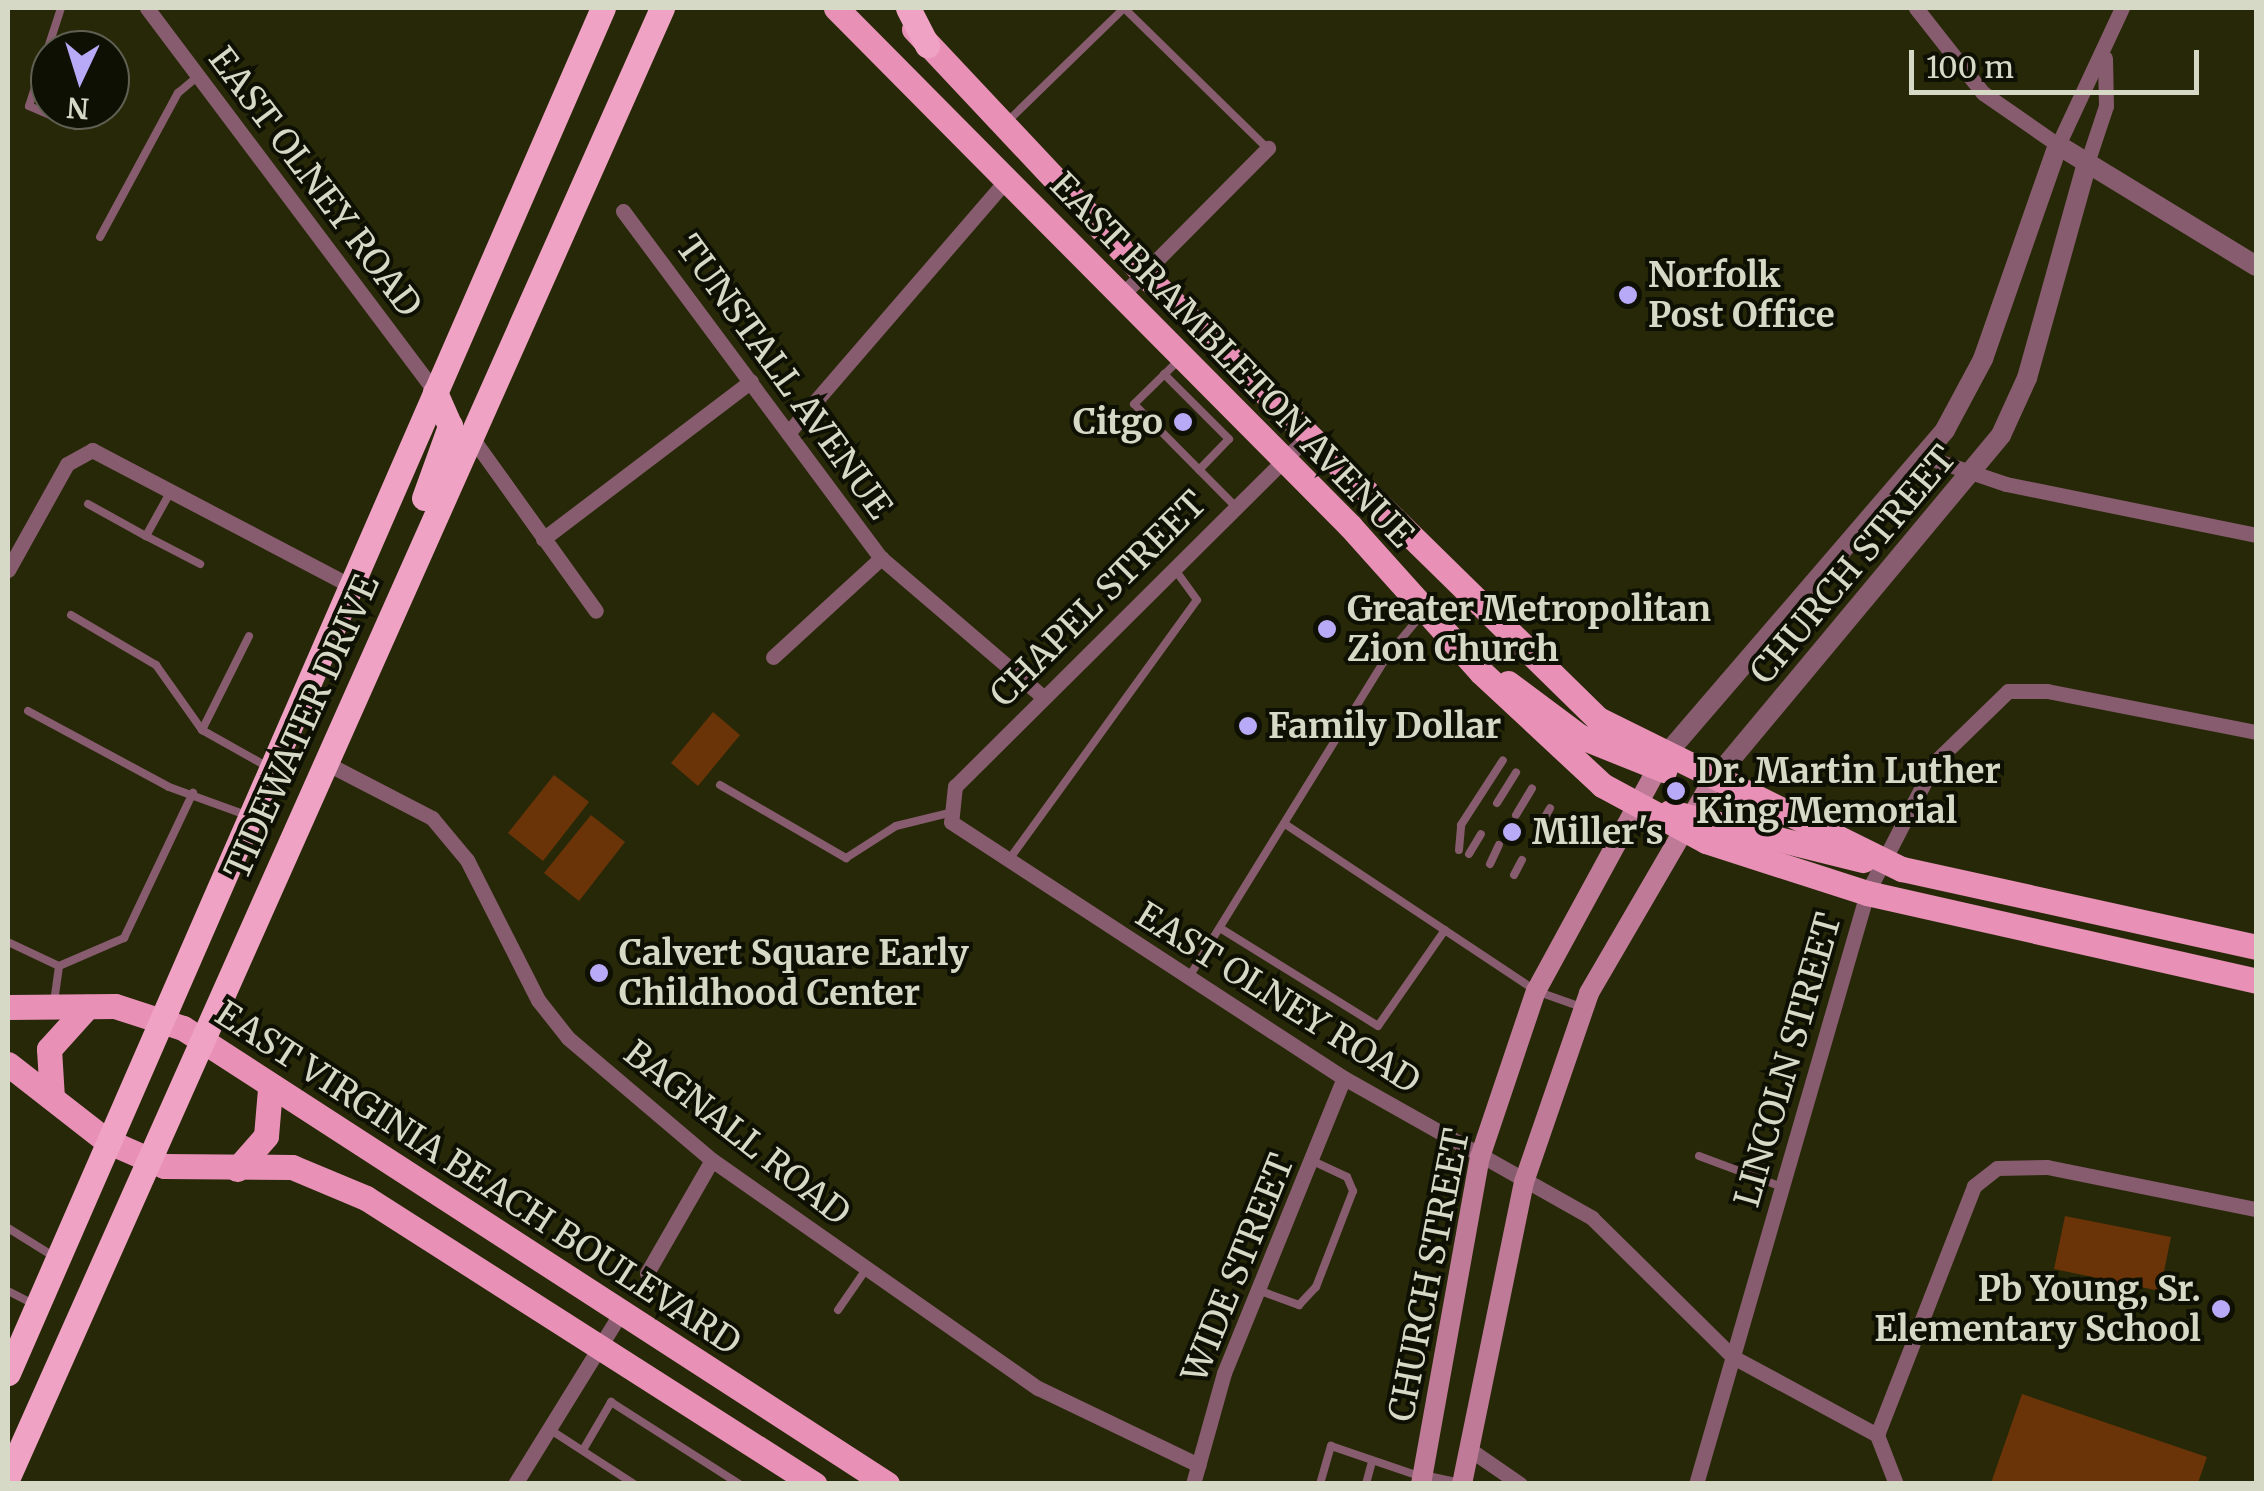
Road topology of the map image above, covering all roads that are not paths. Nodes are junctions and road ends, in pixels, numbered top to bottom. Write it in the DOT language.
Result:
graph roads {
  1 [pos="148,8"];
  2 [pos="603,8"];
  3 [pos="662,8"];
  4 [pos="671,8"];
  5 [pos="836,8"];
  6 [pos="896,8"];
  7 [pos="908,8"];
  8 [pos="1916,8"];
  9 [pos="2122,8"];
  10 [pos="651,36"];
  11 [pos="927,45"];
  12 [pos="2105,58"];
  13 [pos="198,76"];
  14 [pos="1002,127"];
  15 [pos="2058,145"];
  16 [pos="1268,148"];
  17 [pos="2087,163"];
  18 [pos="1006,180"];
  19 [pos="623,211"];
  20 [pos="100,237"];
  21 [pos="2256,266"];
  22 [pos="1143,273"];
  23 [pos="1121,296"];
  24 [pos="1173,371"];
  25 [pos="750,381"];
  26 [pos="435,392"];
  27 [pos="1168,392"];
  28 [pos="1186,396"];
  29 [pos="1183,406"];
  30 [pos="1201,411"];
  31 [pos="1161,414"];
  32 [pos="1197,421"];
  33 [pos="1214,423"];
  34 [pos="1156,427"];
  35 [pos="1176,428"];
  36 [pos="1238,430"];
  37 [pos="788,433"];
  38 [pos="1208,433"];
  39 [pos="470,435"];
  40 [pos="1307,437"];
  41 [pos="1171,442"];
  42 [pos="1189,442"];
  43 [pos="1199,453"];
  44 [pos="1184,454"];
  45 [pos="1926,457"];
  46 [pos="1283,459"];
  47 [pos="1196,468"];
  48 [pos="1972,475"];
  49 [pos="174,486"];
  50 [pos="88,504"];
  51 [pos="1234,505"];
  52 [pos="2256,535"];
  53 [pos="146,536"];
  54 [pos="543,539"];
  55 [pos="881,558"];
  56 [pos="200,564"];
  57 [pos="1172,564"];
  58 [pos="8,570"];
  59 [pos="353,587"];
  60 [pos="1426,610"];
  61 [pos="596,611"];
  62 [pos="391,614"];
  63 [pos="71,616"];
  64 [pos="248,636"];
  65 [pos="773,657"];
  66 [pos="1480,672"];
  67 [pos="1044,697"];
  68 [pos="28,711"];
  69 [pos="202,730"];
  70 [pos="2256,732"];
  71 [pos="1503,760"];
  72 [pos="324,762"];
  73 [pos="1660,762"];
  74 [pos="272,769"];
  75 [pos="1516,773"];
  76 [pos="1712,782"];
  77 [pos="720,785"];
  78 [pos="1532,788"];
  79 [pos="192,793"];
  80 [pos="1498,803"];
  81 [pos="1631,803"];
  82 [pos="1550,808"];
  83 [pos="948,814"];
  84 [pos="1516,815"];
  85 [pos="250,817"];
  86 [pos="1683,823"];
  87 [pos="1284,824"];
  88 [pos="1538,829"];
  89 [pos="1481,834"];
  90 [pos="1499,845"];
  91 [pos="1459,850"];
  92 [pos="1469,854"];
  93 [pos="1522,860"];
  94 [pos="1884,862"];
  95 [pos="1006,863"];
  96 [pos="1490,864"];
  97 [pos="1514,875"];
  98 [pos="1867,893"];
  99 [pos="1220,928"];
  100 [pos="1445,930"];
  101 [pos="8,942"];
  102 [pos="2256,947"];
  103 [pos="60,966"];
  104 [pos="1189,977"];
  105 [pos="2256,981"];
  106 [pos="1536,991"];
  107 [pos="86,1006"];
  108 [pos="8,1008"];
  109 [pos="53,1008"];
  110 [pos="1584,1008"];
  111 [pos="162,1018"];
  112 [pos="201,1038"];
  113 [pos="8,1064"];
  114 [pos="1344,1078"];
  115 [pos="270,1088"];
  116 [pos="52,1098"];
  117 [pos="107,1142"];
  118 [pos="1699,1156"];
  119 [pos="1480,1158"];
  120 [pos="148,1160"];
  121 [pos="712,1160"];
  122 [pos="1313,1162"];
  123 [pos="237,1169"];
  124 [pos="1524,1182"];
  125 [pos="1782,1187"];
  126 [pos="2256,1210"];
  127 [pos="8,1228"];
  128 [pos="57,1258"];
  129 [pos="867,1268"];
  130 [pos="647,1273"];
  131 [pos="1258,1290"];
  132 [pos="8,1291"];
  133 [pos="37,1306"];
  134 [pos="838,1310"];
  135 [pos="620,1314"];
  136 [pos="600,1348"];
  137 [pos="1733,1356"];
  138 [pos="8,1374"];
  139 [pos="550,1429"];
  140 [pos="1877,1435"];
  141 [pos="1469,1449"];
  142 [pos="582,1450"];
  143 [pos="1372,1461"];
  144 [pos="1199,1466"];
  145 [pos="858,1476"];
  146 [pos="8,1477"];
  147 [pos="1422,1480"];
  148 [pos="515,1484"];
  149 [pos="634,1484"];
  150 [pos="740,1484"];
  151 [pos="814,1484"];
  152 [pos="887,1484"];
  153 [pos="1193,1484"];
  154 [pos="1320,1484"];
  155 [pos="1366,1484"];
  156 [pos="1451,1484"];
  157 [pos="1462,1484"];
  158 [pos="1520,1484"];
  159 [pos="1696,1484"];
  160 [pos="1896,1484"];
  1 -- 13 [label="street, EAST OLNEY ROAD"];
  2 -- 26 [label="highway, TIDEWATER DRIVE"];
  3 -- 10 [label="highway, TIDEWATER DRIVE"];
  4 -- 10 [label="highway"];
  5 -- 18 [label="main road, EAST BRAMBLETON AVENUE"];
  6 -- 11 [label="main road, EAST BRAMBLETON AVENUE"];
  7 -- 11 [label="highway"];
  8 -- 15 [label="street"];
  9 -- 12 [label="street, CHURCH STREET"];
  10 -- 39 [label="highway, TIDEWATER DRIVE"];
  11 -- 14 [label="main road, EAST BRAMBLETON AVENUE"];
  12 -- 15 [label="street, CHURCH STREET"];
  12 -- 17 [label="street, CHURCH STREET"];
  13 -- 20 [label="lane"];
  13 -- 26 [label="street, EAST OLNEY ROAD"];
  14 -- 16 [label="lane"];
  14 -- 22 [label="main road, EAST BRAMBLETON AVENUE"];
  15 -- 17 [label="street"];
  15 -- 45 [label="street, CHURCH STREET"];
  16 -- 22 [label="street"];
  17 -- 21 [label="street"];
  17 -- 48 [label="street, CHURCH STREET"];
  18 -- 23 [label="main road, EAST BRAMBLETON AVENUE"];
  18 -- 37 [label="street"];
  19 -- 25 [label="street, TUNSTALL AVENUE"];
  22 -- 23 [label="street"];
  22 -- 40 [label="main road, EAST BRAMBLETON AVENUE"];
  23 -- 24 [label="main road, EAST BRAMBLETON AVENUE"];
  24 -- 27 [label="lane"];
  24 -- 28 [label="lane"];
  24 -- 34 [label="lane"];
  24 -- 36 [label="main road, EAST BRAMBLETON AVENUE"];
  25 -- 37 [label="street, TUNSTALL AVENUE"];
  25 -- 54 [label="street"];
  26 -- 59 [label="highway, TIDEWATER DRIVE"];
  26 -- 62 [label="highway"];
  28 -- 29 [label="lane"];
  28 -- 30 [label="lane"];
  30 -- 32 [label="lane"];
  30 -- 33 [label="lane"];
  31 -- 34 [label="lane"];
  33 -- 36 [label="lane"];
  33 -- 38 [label="lane"];
  34 -- 41 [label="lane"];
  35 -- 41 [label="lane"];
  36 -- 46 [label="main road, EAST BRAMBLETON AVENUE"];
  36 -- 47 [label="lane"];
  37 -- 55 [label="street, TUNSTALL AVENUE"];
  39 -- 54 [label="street"];
  39 -- 62 [label="highway, TIDEWATER DRIVE"];
  40 -- 46 [label="street, CHAPEL STREET"];
  40 -- 73 [label="main road, EAST BRAMBLETON AVENUE"];
  41 -- 44 [label="lane"];
  42 -- 44 [label="lane"];
  43 -- 47 [label="lane"];
  44 -- 47 [label="lane"];
  45 -- 48 [label="street"];
  45 -- 73 [label="street, CHURCH STREET"];
  46 -- 51 [label="street, CHAPEL STREET"];
  46 -- 60 [label="main road, EAST BRAMBLETON AVENUE"];
  47 -- 51 [label="lane"];
  48 -- 52 [label="street"];
  48 -- 76 [label="street, CHURCH STREET"];
  49 -- 53 [label="lane"];
  49 -- 58 [label="street"];
  49 -- 59 [label="street"];
  50 -- 53 [label="lane"];
  51 -- 57 [label="street, CHAPEL STREET"];
  53 -- 56 [label="lane"];
  54 -- 61 [label="street"];
  55 -- 65 [label="street, TUNSTALL AVENUE"];
  55 -- 67 [label="street"];
  57 -- 67 [label="street, CHAPEL STREET"];
  57 -- 95 [label="lane"];
  59 -- 74 [label="highway, TIDEWATER DRIVE"];
  60 -- 66 [label="main road, EAST BRAMBLETON AVENUE"];
  60 -- 87 [label="lane"];
  62 -- 72 [label="highway, TIDEWATER DRIVE"];
  63 -- 69 [label="lane"];
  64 -- 69 [label="lane"];
  66 -- 73 [label="main road"];
  66 -- 81 [label="main road, EAST BRAMBLETON AVENUE"];
  67 -- 83 [label="street, CHAPEL STREET"];
  68 -- 79 [label="lane"];
  69 -- 74 [label="lane"];
  70 -- 94 [label="street, LINCOLN STREET"];
  71 -- 91 [label="lane"];
  72 -- 112 [label="highway, TIDEWATER DRIVE"];
  72 -- 121 [label="street, BAGNALL ROAD"];
  73 -- 76 [label="main road, EAST BRAMBLETON AVENUE"];
  73 -- 81 [label="main road, CHURCH STREET"];
  74 -- 85 [label="highway, TIDEWATER DRIVE"];
  75 -- 80 [label="lane"];
  76 -- 86 [label="main road, CHURCH STREET"];
  76 -- 94 [label="main road, EAST BRAMBLETON AVENUE"];
  77 -- 83 [label="lane"];
  78 -- 84 [label="lane"];
  79 -- 85 [label="lane"];
  79 -- 103 [label="lane"];
  81 -- 86 [label="main road, EAST BRAMBLETON AVENUE"];
  81 -- 106 [label="main road, CHURCH STREET"];
  82 -- 88 [label="lane"];
  83 -- 95 [label="street, EAST OLNEY ROAD"];
  85 -- 111 [label="highway, TIDEWATER DRIVE"];
  86 -- 94 [label="main road"];
  86 -- 98 [label="main road, EAST BRAMBLETON AVENUE"];
  86 -- 110 [label="main road, CHURCH STREET"];
  87 -- 99 [label="lane"];
  87 -- 100 [label="lane"];
  89 -- 92 [label="lane"];
  90 -- 96 [label="lane"];
  93 -- 97 [label="lane"];
  94 -- 98 [label="street, LINCOLN STREET"];
  94 -- 102 [label="main road, EAST BRAMBLETON AVENUE"];
  95 -- 104 [label="street, EAST OLNEY ROAD"];
  98 -- 105 [label="main road, EAST BRAMBLETON AVENUE"];
  98 -- 125 [label="street, LINCOLN STREET"];
  99 -- 100 [label="lane"];
  99 -- 104 [label="lane"];
  100 -- 106 [label="lane"];
  101 -- 103 [label="lane"];
  103 -- 109 [label="lane"];
  104 -- 114 [label="street, EAST OLNEY ROAD"];
  106 -- 110 [label="lane"];
  106 -- 119 [label="main road, CHURCH STREET"];
  107 -- 109 [label="main road, EAST VIRGINIA BEACH BOULEVARD"];
  107 -- 111 [label="main road, EAST VIRGINIA BEACH BOULEVARD"];
  107 -- 116 [label="main road"];
  108 -- 109 [label="main road, EAST VIRGINIA BEACH BOULEVARD"];
  110 -- 124 [label="main road, CHURCH STREET"];
  111 -- 112 [label="main road, EAST VIRGINIA BEACH BOULEVARD"];
  111 -- 117 [label="highway, TIDEWATER DRIVE"];
  112 -- 115 [label="main road, EAST VIRGINIA BEACH BOULEVARD"];
  112 -- 120 [label="highway, TIDEWATER DRIVE"];
  113 -- 116 [label="main road"];
  114 -- 119 [label="street, EAST OLNEY ROAD"];
  114 -- 122 [label="street, WIDE STREET"];
  115 -- 123 [label="main road"];
  115 -- 135 [label="main road, EAST VIRGINIA BEACH BOULEVARD"];
  116 -- 117 [label="main road"];
  117 -- 120 [label="main road"];
  117 -- 128 [label="highway, TIDEWATER DRIVE"];
  118 -- 125 [label="lane"];
  119 -- 124 [label="street, EAST OLNEY ROAD"];
  119 -- 147 [label="main road, CHURCH STREET"];
  120 -- 123 [label="main road"];
  120 -- 146 [label="highway, TIDEWATER DRIVE"];
  121 -- 129 [label="street, BAGNALL ROAD"];
  121 -- 130 [label="street"];
  122 -- 131 [label="street, WIDE STREET"];
  122 -- 131 [label="lane"];
  123 -- 136 [label="main road"];
  124 -- 137 [label="street, EAST OLNEY ROAD"];
  124 -- 141 [label="main road, CHURCH STREET"];
  125 -- 137 [label="street, LINCOLN STREET"];
  126 -- 140 [label="street"];
  127 -- 128 [label="lane"];
  128 -- 133 [label="highway, TIDEWATER DRIVE"];
  129 -- 134 [label="lane"];
  129 -- 144 [label="street, BAGNALL ROAD"];
  131 -- 144 [label="street, WIDE STREET"];
  132 -- 133 [label="lane"];
  133 -- 138 [label="highway, TIDEWATER DRIVE"];
  135 -- 136 [label="street"];
  135 -- 145 [label="main road, EAST VIRGINIA BEACH BOULEVARD"];
  136 -- 139 [label="street"];
  136 -- 151 [label="main road"];
  137 -- 140 [label="street, EAST OLNEY ROAD"];
  137 -- 159 [label="street, LINCOLN STREET"];
  139 -- 142 [label="lane"];
  139 -- 148 [label="street"];
  140 -- 160 [label="street"];
  141 -- 157 [label="main road, CHURCH STREET"];
  141 -- 158 [label="street"];
  142 -- 149 [label="lane"];
  142 -- 150 [label="lane"];
  143 -- 147 [label="lane"];
  143 -- 154 [label="lane"];
  143 -- 155 [label="lane"];
  144 -- 153 [label="street, WIDE STREET"];
  145 -- 152 [label="main road, EAST VIRGINIA BEACH BOULEVARD"];
  147 -- 156 [label="street"];
}
